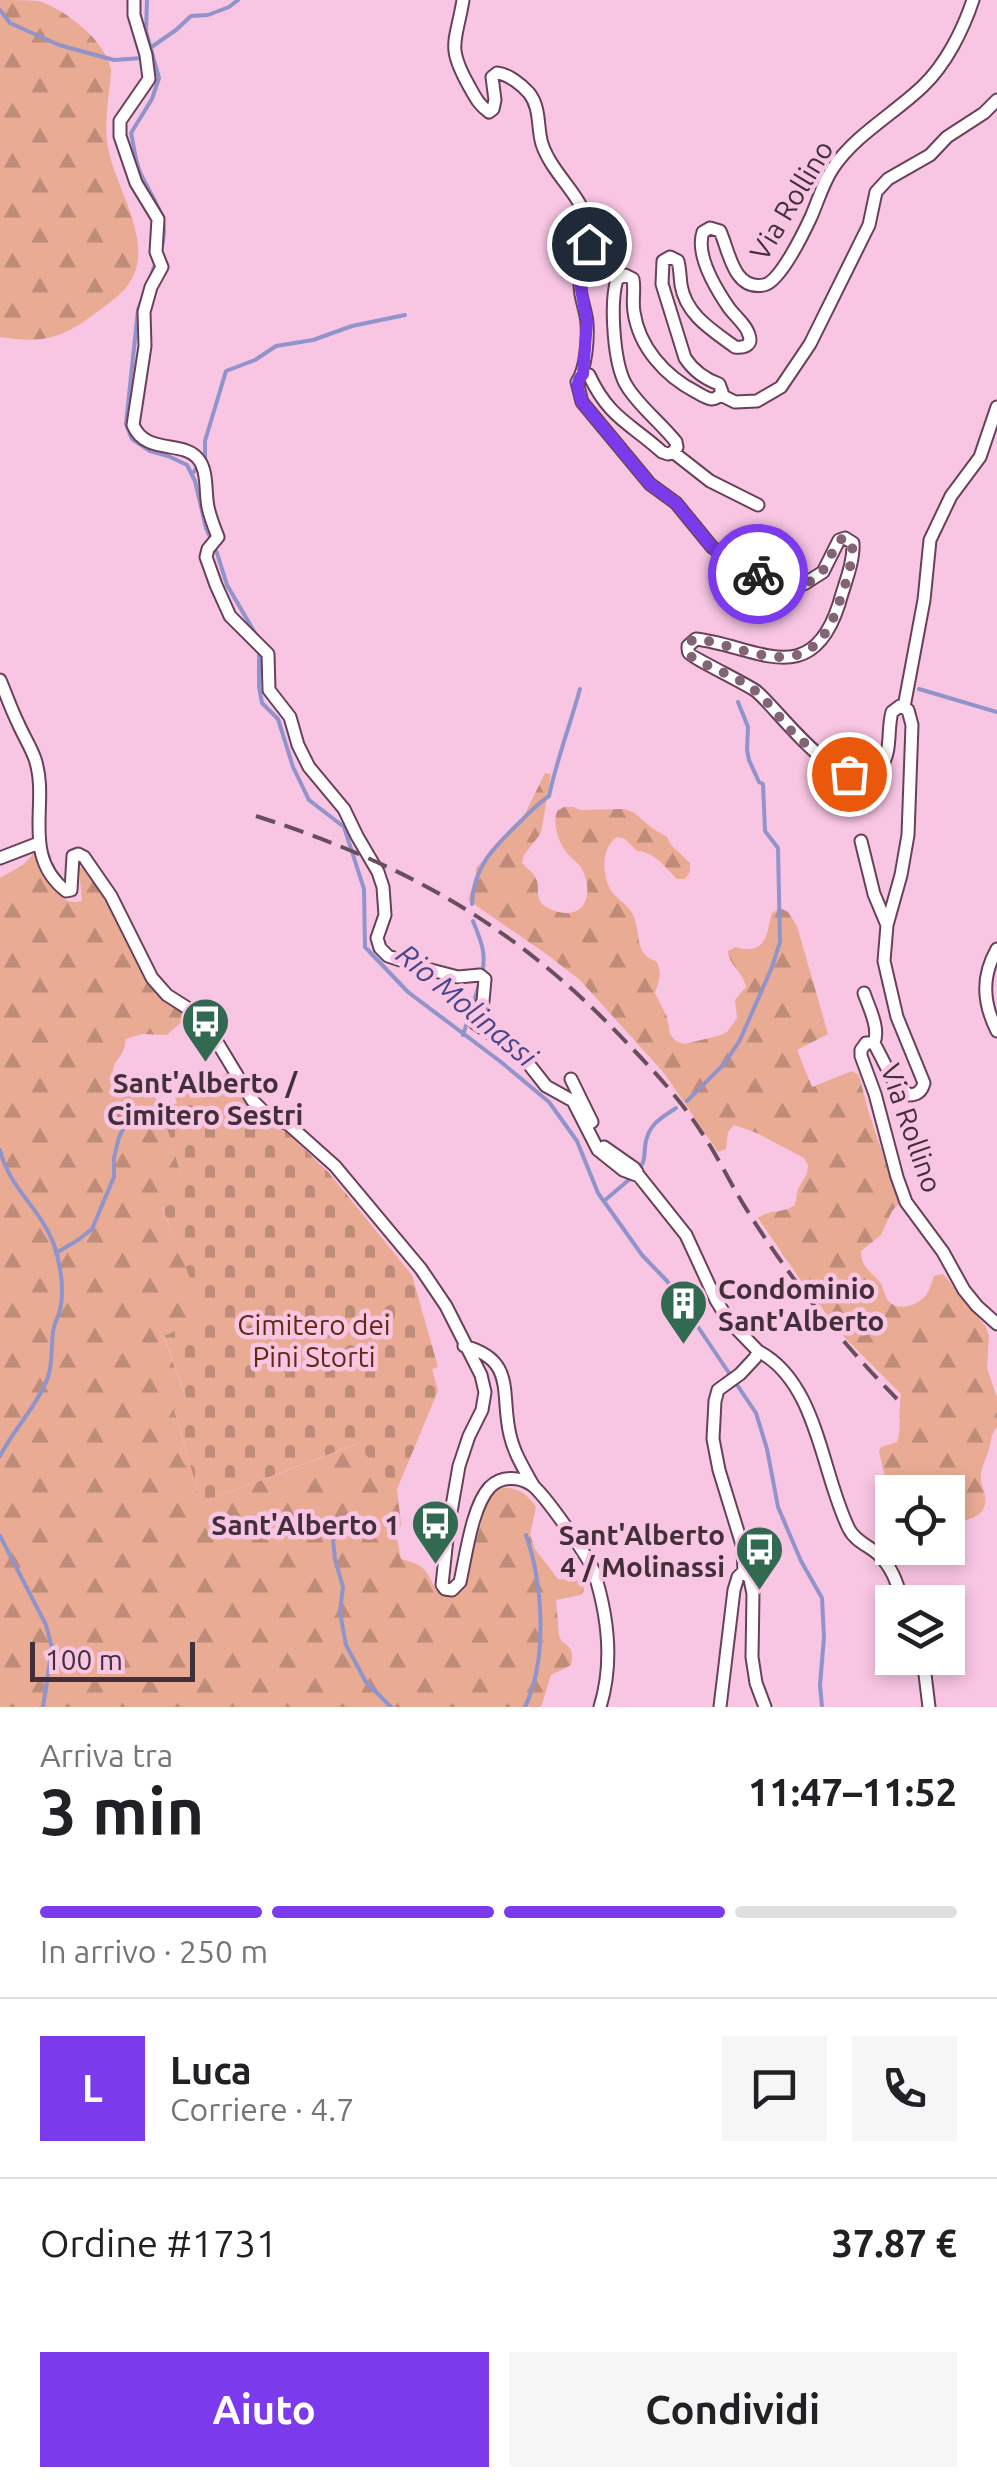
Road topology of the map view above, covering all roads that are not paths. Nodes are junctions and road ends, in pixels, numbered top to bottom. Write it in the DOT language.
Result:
graph roads {
  1 [pos="134,0"];
  2 [pos="462,0"];
  3 [pos="973,0"];
  4 [pos="997,100"];
  5 [pos="583,374"];
  6 [pos="722,394"];
  7 [pos="997,407"];
  8 [pos="673,452"];
  9 [pos="758,504"];
  10 [pos="0,680"];
  11 [pos="904,707"];
  12 [pos="860,841"];
  13 [pos="39,843"];
  14 [pos="0,858"];
  15 [pos="887,925"];
  16 [pos="997,949"];
  17 [pos="864,994"];
  18 [pos="997,1032"];
  19 [pos="874,1043"];
  20 [pos="571,1079"];
  21 [pos="638,1176"];
  22 [pos="997,1324"];
  23 [pos="464,1346"];
  24 [pos="756,1355"];
  25 [pos="532,1485"];
  26 [pos="744,1571"];
  27 [pos="898,1585"];
  28 [pos="918,1675"];
  29 [pos="924,1675"];
  30 [pos="917,1685"];
  31 [pos="600,1707"];
  32 [pos="720,1707"];
  33 [pos="765,1707"];
  34 [pos="929,1707"];
  1 -- 21 [label="street"];
  2 -- 5 [label="street, Via Rollino"];
  3 -- 6 [label="street, Via Rollino"];
  4 -- 6 [label="street"];
  5 -- 8 [label="street"];
  5 -- 11 [label="street, Via Rollino"];
  6 -- 8 [label="street"];
  7 -- 11 [label="street, Via Rollino"];
  8 -- 9 [label="street"];
  10 -- 13 [label="street"];
  11 -- 15 [label="street, Via Rollino"];
  12 -- 15 [label="street"];
  13 -- 14 [label="street"];
  13 -- 23 [label="street"];
  15 -- 19 [label="street, Via Rollino"];
  16 -- 18 [label="street"];
  17 -- 19 [label="street"];
  19 -- 22 [label="street, Via Rollino"];
  20 -- 21 [label="street"];
  21 -- 24 [label="street"];
  23 -- 25 [label="street"];
  23 -- 25 [label="street"];
  24 -- 26 [label="street"];
  24 -- 27 [label="street"];
  25 -- 31 [label="street"];
  26 -- 32 [label="street"];
  26 -- 33 [label="street"];
  28 -- 30 [label="street"];
  29 -- 34 [label="street"];
}
